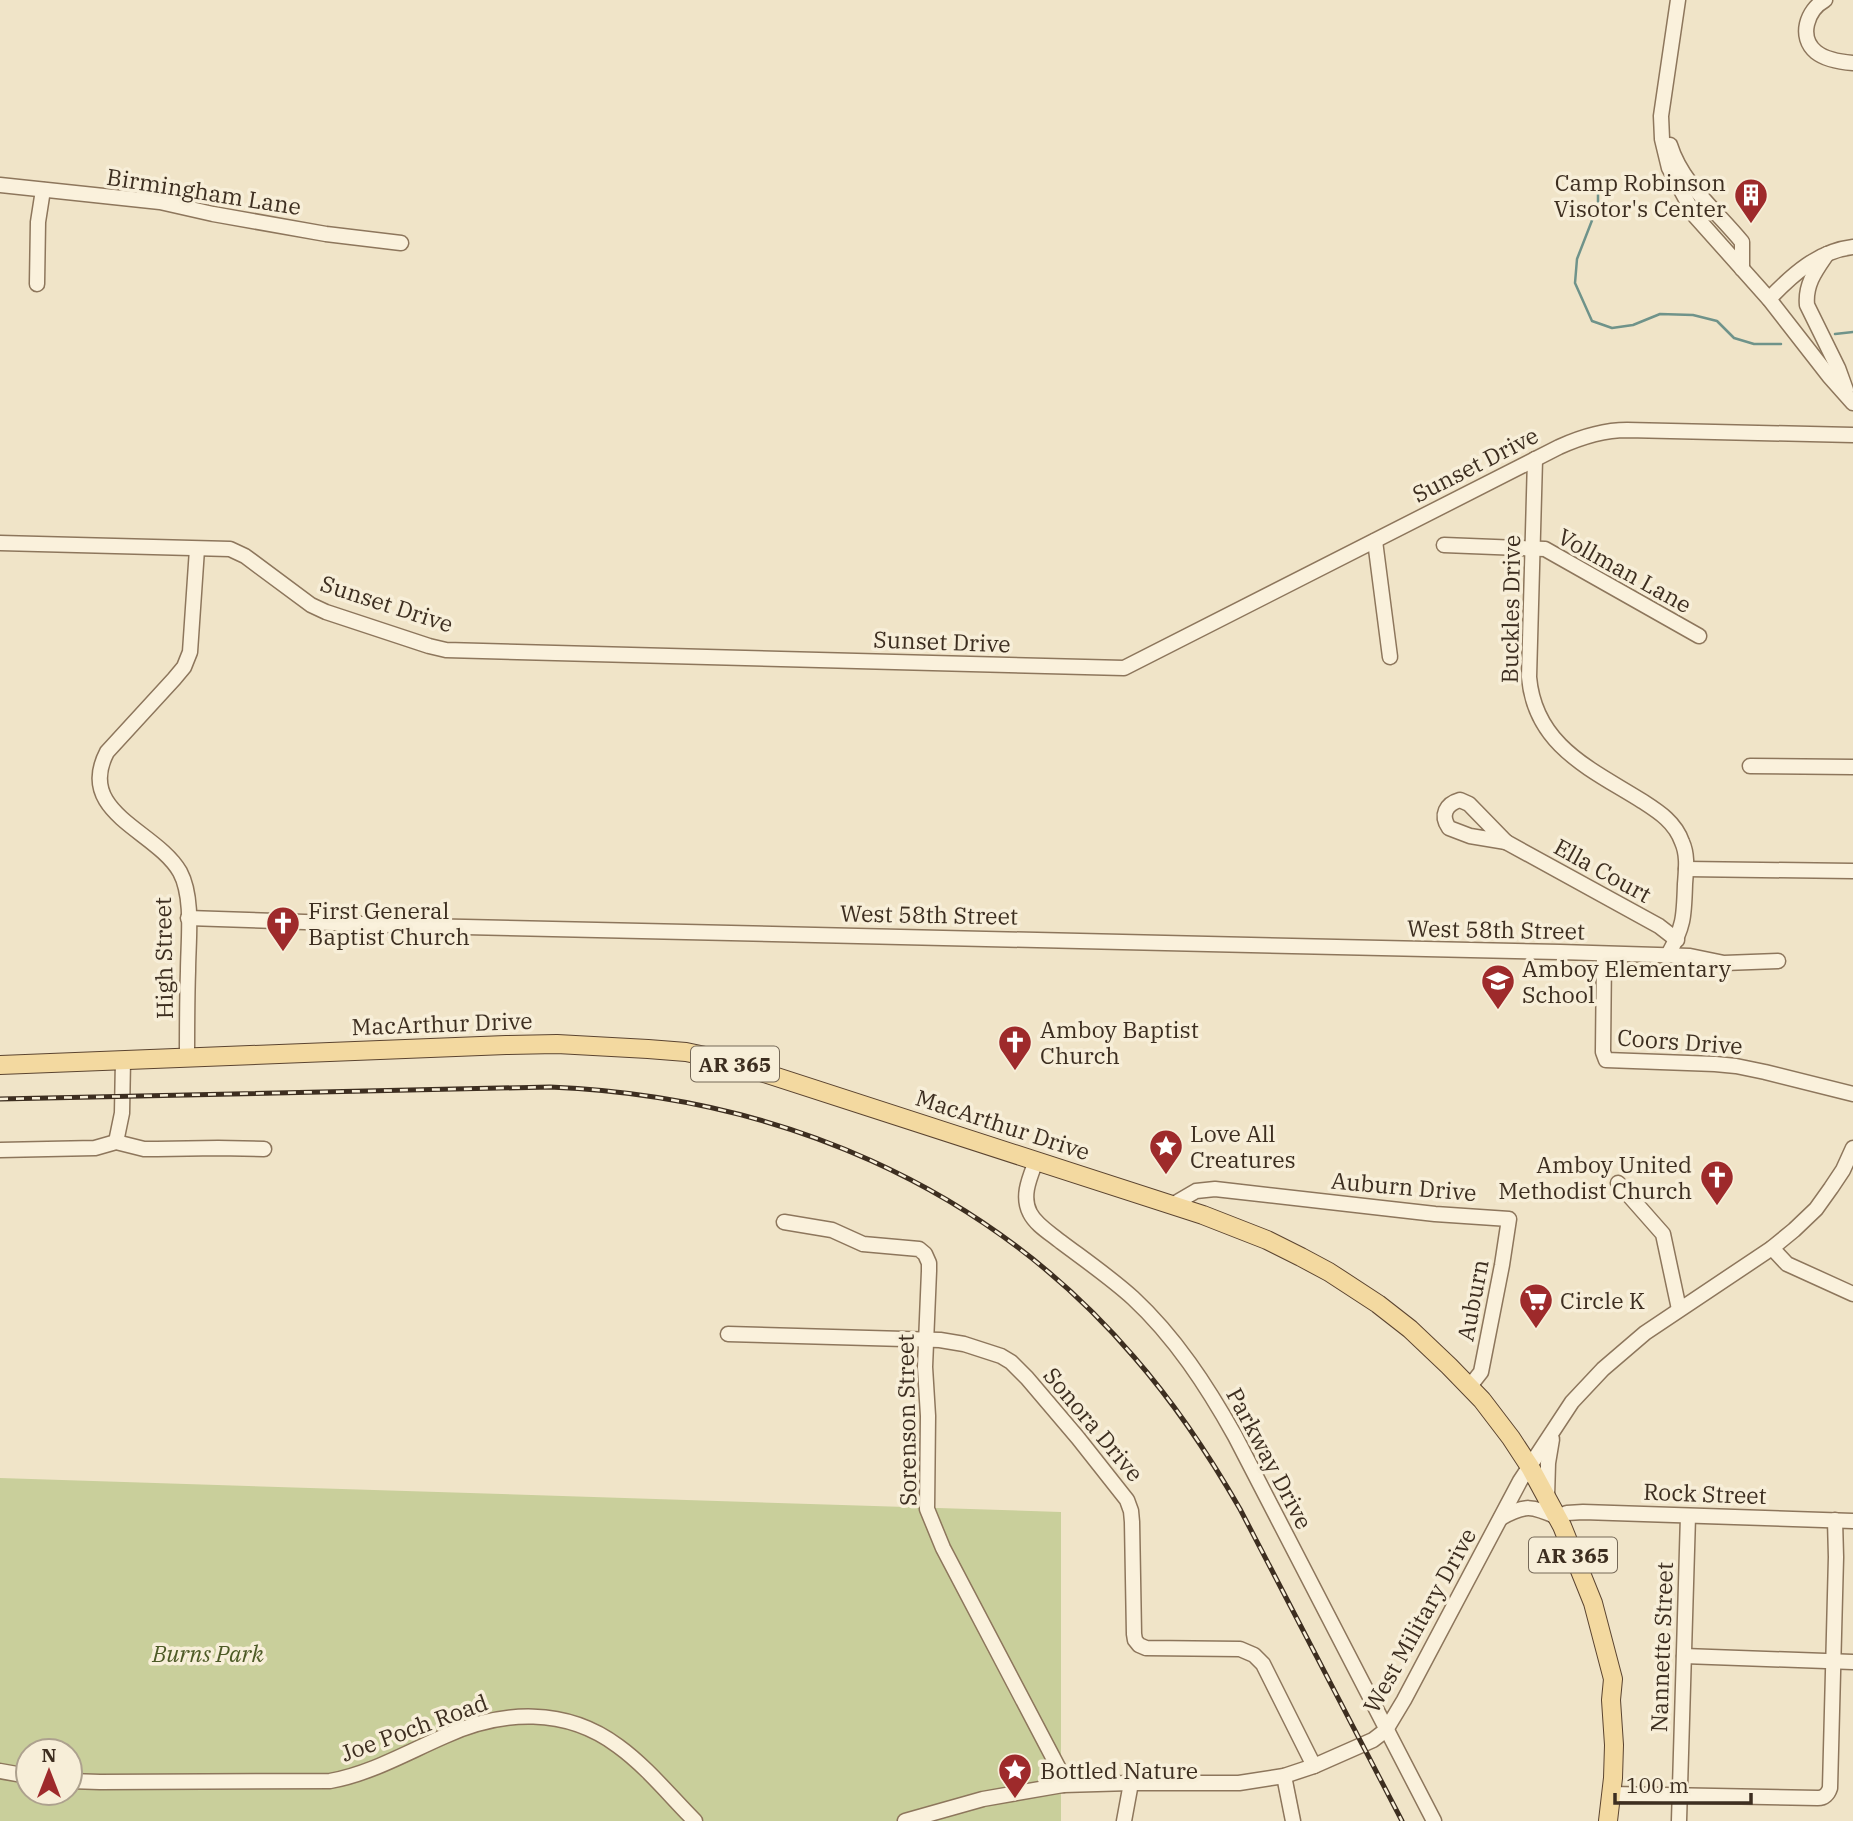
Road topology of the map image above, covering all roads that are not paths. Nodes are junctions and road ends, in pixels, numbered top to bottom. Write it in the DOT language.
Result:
graph roads {
  1 [pos="1678,0"];
  2 [pos="1825,0"];
  3 [pos="1853,63"];
  4 [pos="0,186"];
  5 [pos="43,190"];
  6 [pos="401,243"];
  7 [pos="1853,247"];
  8 [pos="1827,254"];
  9 [pos="37,284"];
  10 [pos="1769,299"];
  11 [pos="1851,400"];
  12 [pos="1853,435"];
  13 [pos="1535,459"];
  14 [pos="1375,541"];
  15 [pos="0,543"];
  16 [pos="1444,545"];
  17 [pos="1534,548"];
  18 [pos="197,549"];
  19 [pos="1699,636"];
  20 [pos="1390,657"];
  21 [pos="1750,766"];
  22 [pos="1853,768"];
  23 [pos="1506,842"];
  24 [pos="1686,869"];
  25 [pos="1853,871"];
  26 [pos="188,918"];
  27 [pos="1677,940"];
  28 [pos="1604,954"];
  29 [pos="1668,955"];
  30 [pos="1778,961"];
  31 [pos="187,1057"];
  32 [pos="123,1060"];
  33 [pos="0,1065"];
  34 [pos="1853,1094"];
  35 [pos="116,1142"];
  36 [pos="1853,1148"];
  37 [pos="264,1149"];
  38 [pos="0,1150"];
  39 [pos="1036,1161"];
  40 [pos="1618,1183"];
  41 [pos="1172,1205"];
  42 [pos="1509,1219"];
  43 [pos="784,1222"];
  44 [pos="1772,1248"];
  45 [pos="1853,1294"];
  46 [pos="1679,1309"];
  47 [pos="728,1334"];
  48 [pos="926,1340"];
  49 [pos="1470,1386"];
  50 [pos="1553,1432"];
  51 [pos="1530,1466"];
  52 [pos="1547,1497"];
  53 [pos="1688,1516"];
  54 [pos="1557,1517"];
  55 [pos="1501,1518"];
  56 [pos="1835,1520"];
  57 [pos="1853,1521"];
  58 [pos="1684,1656"];
  59 [pos="1833,1661"];
  60 [pos="1853,1662"];
  61 [pos="1404,1700"];
  62 [pos="1373,1704"];
  63 [pos="1386,1730"];
  64 [pos="1314,1766"];
  65 [pos="1284,1776"];
  66 [pos="84,1781"];
  67 [pos="1131,1783"];
  68 [pos="1063,1786"];
  69 [pos="1611,1794"];
  70 [pos="1680,1796"];
  71 [pos="695,1821"];
  72 [pos="905,1821"];
  73 [pos="1124,1821"];
  74 [pos="1293,1821"];
  75 [pos="1434,1821"];
  76 [pos="1608,1821"];
  77 [pos="1679,1821"];
  1 -- 10 [label="street"];
  2 -- 3 [label="street"];
  4 -- 5 [label="street, Birmingham Lane"];
  5 -- 6 [label="street, Birmingham Lane"];
  5 -- 9 [label="street"];
  7 -- 8 [label="street"];
  8 -- 10 [label="street"];
  8 -- 11 [label="street"];
  10 -- 11 [label="street"];
  12 -- 13 [label="street, Sunset Drive"];
  13 -- 14 [label="street, Sunset Drive"];
  13 -- 17 [label="street, Buckles Drive"];
  14 -- 18 [label="street, Sunset Drive"];
  14 -- 20 [label="street"];
  15 -- 18 [label="street, Sunset Drive"];
  16 -- 17 [label="street, Vollman Lane"];
  17 -- 19 [label="street, Vollman Lane"];
  17 -- 24 [label="street, Buckles Drive"];
  18 -- 26 [label="street, High Street"];
  21 -- 22 [label="street"];
  23 -- 27 [label="street, Ella Court"];
  24 -- 25 [label="street"];
  24 -- 27 [label="street, Buckles Drive"];
  26 -- 28 [label="street, West 58th Street"];
  26 -- 31 [label="street, High Street"];
  27 -- 29 [label="street"];
  28 -- 29 [label="street, West 58th Street"];
  28 -- 34 [label="street, Coors Drive"];
  29 -- 30 [label="street, West 58th Street"];
  31 -- 32 [label="main road, MacArthur Drive / AR 365"];
  31 -- 39 [label="main road, MacArthur Drive / AR 365"];
  32 -- 33 [label="main road, MacArthur Drive / AR 365"];
  32 -- 35 [label="street"];
  35 -- 37 [label="street"];
  35 -- 38 [label="street"];
  36 -- 44 [label="street, West Military Drive"];
  39 -- 41 [label="main road, MacArthur Drive / AR 365"];
  39 -- 62 [label="street, Parkway Drive"];
  40 -- 46 [label="street"];
  41 -- 42 [label="street, Auburn Drive"];
  41 -- 49 [label="main road, MacArthur Drive / AR 365"];
  42 -- 49 [label="street, Auburn"];
  43 -- 48 [label="street, Sorenson Street"];
  44 -- 45 [label="street"];
  44 -- 46 [label="street, West Military Drive"];
  46 -- 50 [label="street, West Military Drive"];
  47 -- 48 [label="street, Sonora Drive"];
  48 -- 64 [label="street, Sonora Drive"];
  48 -- 68 [label="street, Sorenson Street"];
  49 -- 51 [label="main road, MacArthur Drive / AR 365"];
  50 -- 51 [label="street, West Military Drive"];
  50 -- 52 [label="street"];
  51 -- 52 [label="main road, MacArthur Drive / AR 365"];
  51 -- 55 [label="street, West Military Drive"];
  52 -- 54 [label="main road, MacArthur Drive / AR 365"];
  53 -- 54 [label="street, Rock Street"];
  53 -- 56 [label="street, Rock Street"];
  53 -- 58 [label="street, Nannette Street"];
  54 -- 55 [label="street"];
  54 -- 69 [label="main road, MacArthur Drive / AR 365"];
  55 -- 61 [label="street, West Military Drive"];
  56 -- 57 [label="street, Rock Street"];
  56 -- 59 [label="street"];
  58 -- 59 [label="street"];
  58 -- 70 [label="street, Nannette Street"];
  59 -- 60 [label="street"];
  59 -- 70 [label="street"];
  61 -- 62 [label="street"];
  61 -- 63 [label="street, West Military Drive"];
  62 -- 63 [label="street, Parkway Drive"];
  63 -- 64 [label="street, West Military Drive"];
  63 -- 75 [label="street, Parkway Drive"];
  64 -- 65 [label="street, West Military Drive"];
  65 -- 67 [label="street, West Military Drive"];
  65 -- 74 [label="street"];
  66 -- 71 [label="street, Joe Poch Road"];
  67 -- 68 [label="street, West Military Drive"];
  67 -- 73 [label="street"];
  68 -- 72 [label="street, West Military Drive"];
  69 -- 70 [label="street"];
  69 -- 76 [label="main road, MacArthur Drive / AR 365"];
  70 -- 77 [label="street, Nannette Street"];
}
